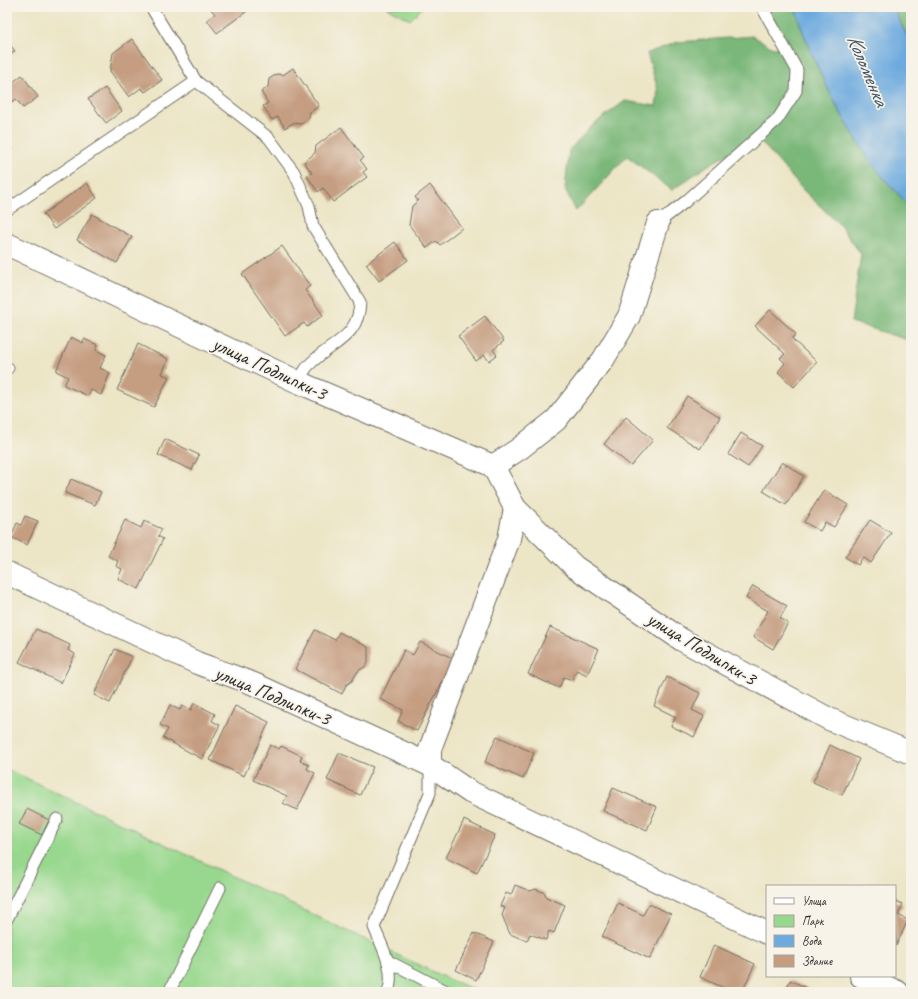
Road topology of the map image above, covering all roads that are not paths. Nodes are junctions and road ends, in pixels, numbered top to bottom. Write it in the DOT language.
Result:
graph roads {
  1 [pos="151,7"];
  2 [pos="762,7"];
  3 [pos="196,81"];
  4 [pos="7,210"];
  5 [pos="658,223"];
  6 [pos="7,244"];
  7 [pos="298,382"];
  8 [pos="493,466"];
  9 [pos="515,508"];
  10 [pos="7,573"];
  11 [pos="911,753"];
  12 [pos="430,765"];
  13 [pos="57,820"];
  14 [pos="220,888"];
  15 [pos="7,918"];
  16 [pos="766,933"];
  17 [pos="388,961"];
  18 [pos="862,977"];
  19 [pos="169,992"];
  20 [pos="388,992"];
  21 [pos="448,992"];
  22 [pos="898,992"];
  1 -- 3 [label="lane"];
  2 -- 5 [label="lane"];
  3 -- 4 [label="lane"];
  3 -- 7 [label="lane"];
  5 -- 8 [label="street"];
  6 -- 7 [label="street, улица Подлипки-3"];
  7 -- 8 [label="street, улица Подлипки-3"];
  8 -- 9 [label="street, улица Подлипки-3"];
  9 -- 11 [label="street, улица Подлипки-3"];
  9 -- 12 [label="street"];
  10 -- 12 [label="street, улица Подлипки-3"];
  12 -- 16 [label="street, улица Подлипки-3"];
  12 -- 17 [label="lane"];
  13 -- 15 [label="lane"];
  14 -- 19 [label="lane"];
  17 -- 20 [label="lane"];
  17 -- 21 [label="lane"];
  18 -- 22 [label="street"];
}
